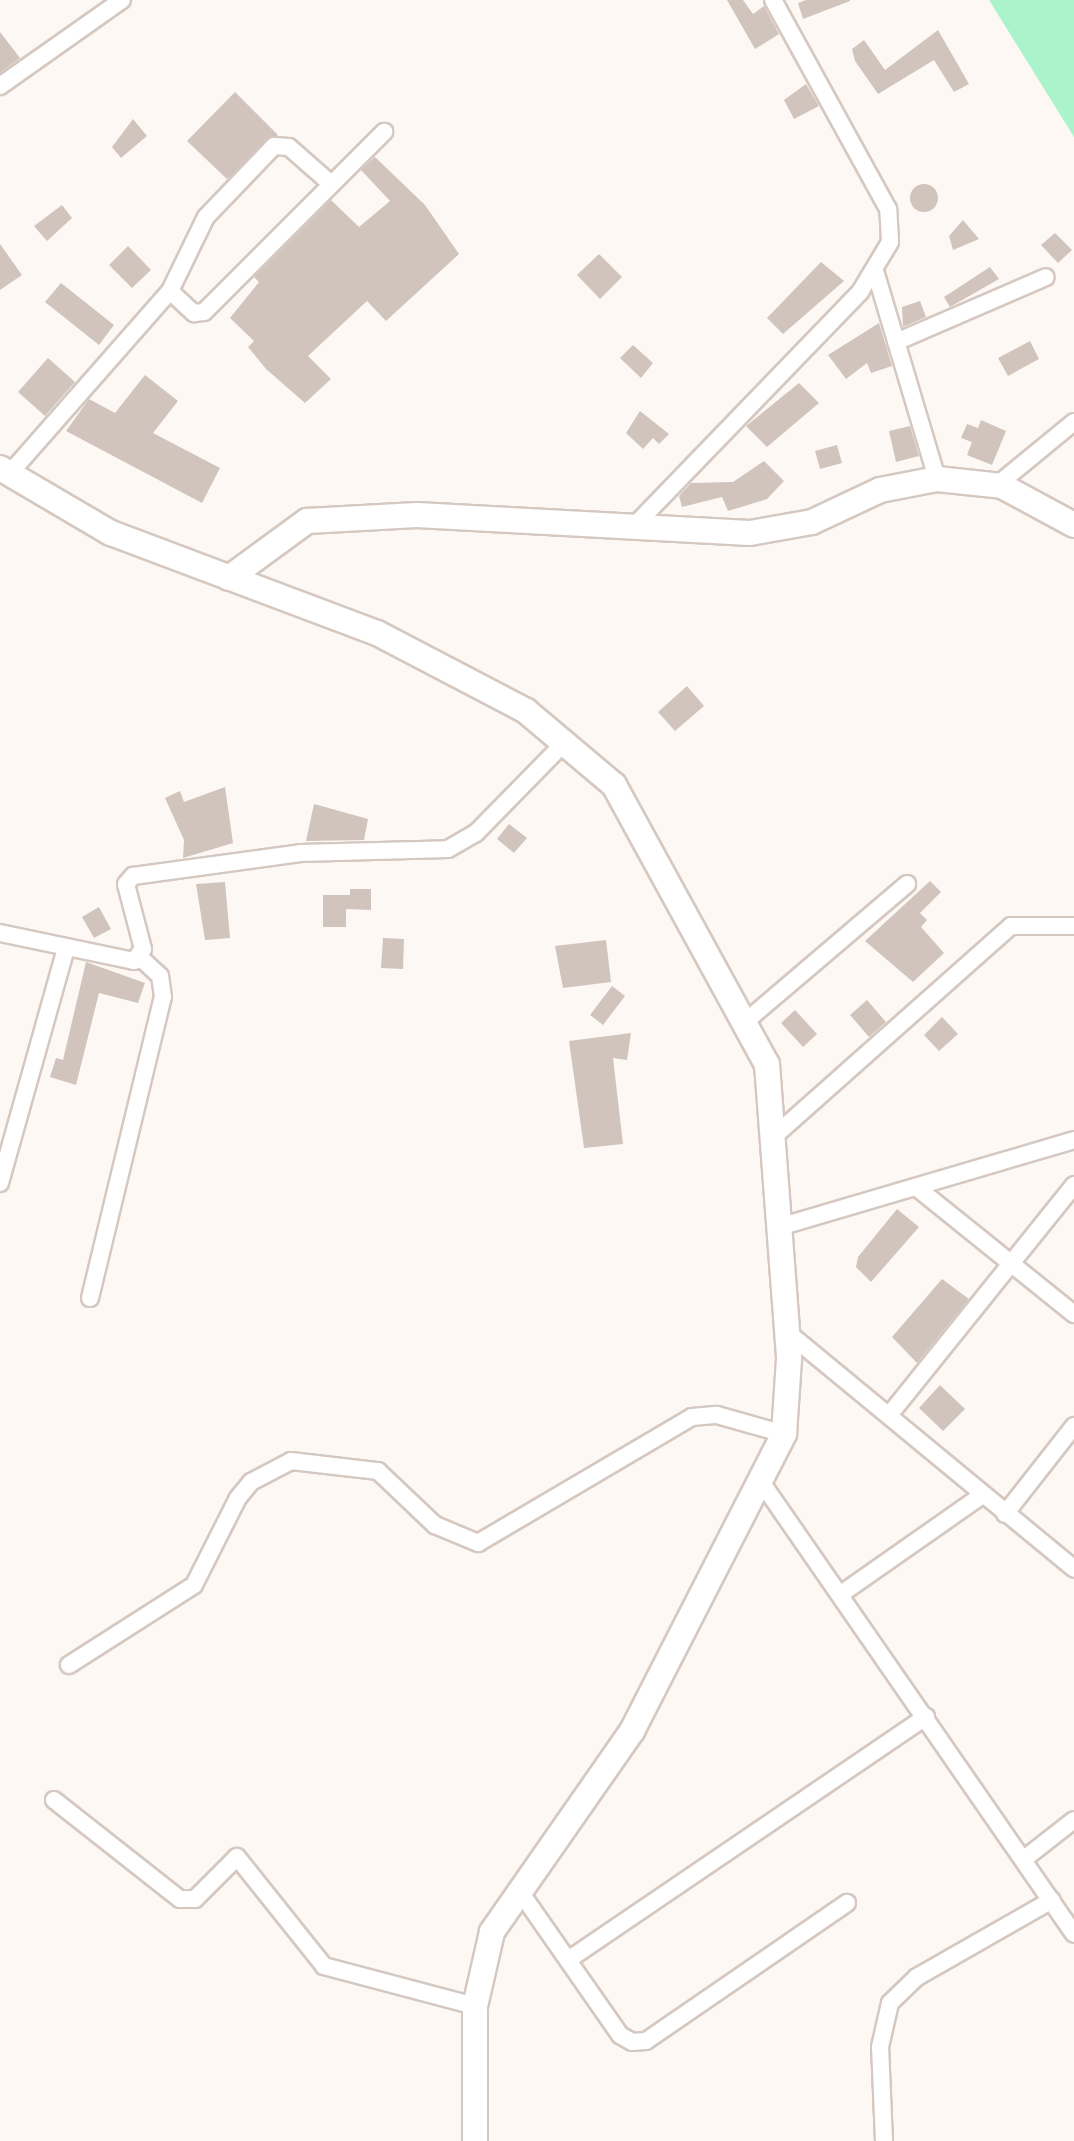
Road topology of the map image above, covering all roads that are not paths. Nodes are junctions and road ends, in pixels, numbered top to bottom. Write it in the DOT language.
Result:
graph roads {
  1 [pos="122,0"];
  2 [pos="773,0"];
  3 [pos="0,86"];
  4 [pos="384,132"];
  5 [pos="330,183"];
  6 [pos="876,274"];
  7 [pos="1046,277"];
  8 [pos="170,291"];
  9 [pos="896,342"];
  10 [pos="1074,422"];
  11 [pos="5,470"];
  12 [pos="937,479"];
  13 [pos="996,486"];
  14 [pos="637,523"];
  15 [pos="1074,525"];
  16 [pos="229,578"];
  17 [pos="564,743"];
  18 [pos="907,884"];
  19 [pos="1074,926"];
  20 [pos="0,933"];
  21 [pos="66,948"];
  22 [pos="141,958"];
  23 [pos="745,1022"];
  24 [pos="771,1139"];
  25 [pos="1074,1140"];
  26 [pos="0,1183"];
  27 [pos="1074,1185"];
  28 [pos="916,1187"];
  29 [pos="779,1227"];
  30 [pos="1008,1264"];
  31 [pos="90,1298"];
  32 [pos="1074,1314"];
  33 [pos="787,1332"];
  34 [pos="890,1414"];
  35 [pos="1074,1426"];
  36 [pos="784,1434"];
  37 [pos="762,1483"];
  38 [pos="981,1496"];
  39 [pos="1005,1514"];
  40 [pos="1074,1569"];
  41 [pos="841,1594"];
  42 [pos="69,1665"];
  43 [pos="926,1717"];
  44 [pos="54,1800"];
  45 [pos="1074,1820"];
  46 [pos="1024,1859"];
  47 [pos="521,1893"];
  48 [pos="1052,1900"];
  49 [pos="847,1903"];
  50 [pos="1074,1934"];
  51 [pos="568,1960"];
  52 [pos="475,2006"];
  53 [pos="475,2141"];
  54 [pos="884,2141"];
  1 -- 3 [label="street"];
  2 -- 6 [label="street"];
  4 -- 5 [label="street"];
  5 -- 8 [label="street"];
  5 -- 8 [label="street"];
  6 -- 9 [label="street"];
  6 -- 14 [label="street"];
  7 -- 9 [label="street"];
  8 -- 11 [label="street"];
  9 -- 12 [label="street"];
  10 -- 13 [label="street"];
  11 -- 16 [label="main road"];
  12 -- 13 [label="main road"];
  12 -- 14 [label="main road"];
  13 -- 15 [label="main road"];
  14 -- 16 [label="main road"];
  16 -- 17 [label="main road"];
  17 -- 22 [label="street"];
  17 -- 23 [label="main road"];
  18 -- 23 [label="street"];
  19 -- 24 [label="street"];
  20 -- 21 [label="street"];
  21 -- 22 [label="street"];
  21 -- 26 [label="street"];
  22 -- 31 [label="street"];
  23 -- 24 [label="main road"];
  24 -- 29 [label="main road"];
  25 -- 28 [label="street"];
  27 -- 30 [label="street"];
  28 -- 29 [label="street"];
  28 -- 30 [label="street"];
  29 -- 33 [label="main road"];
  30 -- 32 [label="street"];
  30 -- 34 [label="street"];
  33 -- 34 [label="street"];
  33 -- 36 [label="main road"];
  34 -- 38 [label="street"];
  35 -- 39 [label="street"];
  36 -- 37 [label="main road"];
  36 -- 42 [label="street"];
  37 -- 41 [label="street"];
  37 -- 47 [label="main road"];
  38 -- 39 [label="street"];
  38 -- 41 [label="street"];
  39 -- 40 [label="street"];
  41 -- 43 [label="street"];
  43 -- 46 [label="street"];
  43 -- 51 [label="street"];
  44 -- 52 [label="street"];
  45 -- 46 [label="street"];
  46 -- 48 [label="street"];
  47 -- 51 [label="street"];
  47 -- 52 [label="main road"];
  48 -- 50 [label="street"];
  48 -- 54 [label="street"];
  49 -- 51 [label="street"];
  52 -- 53 [label="main road"];
}
